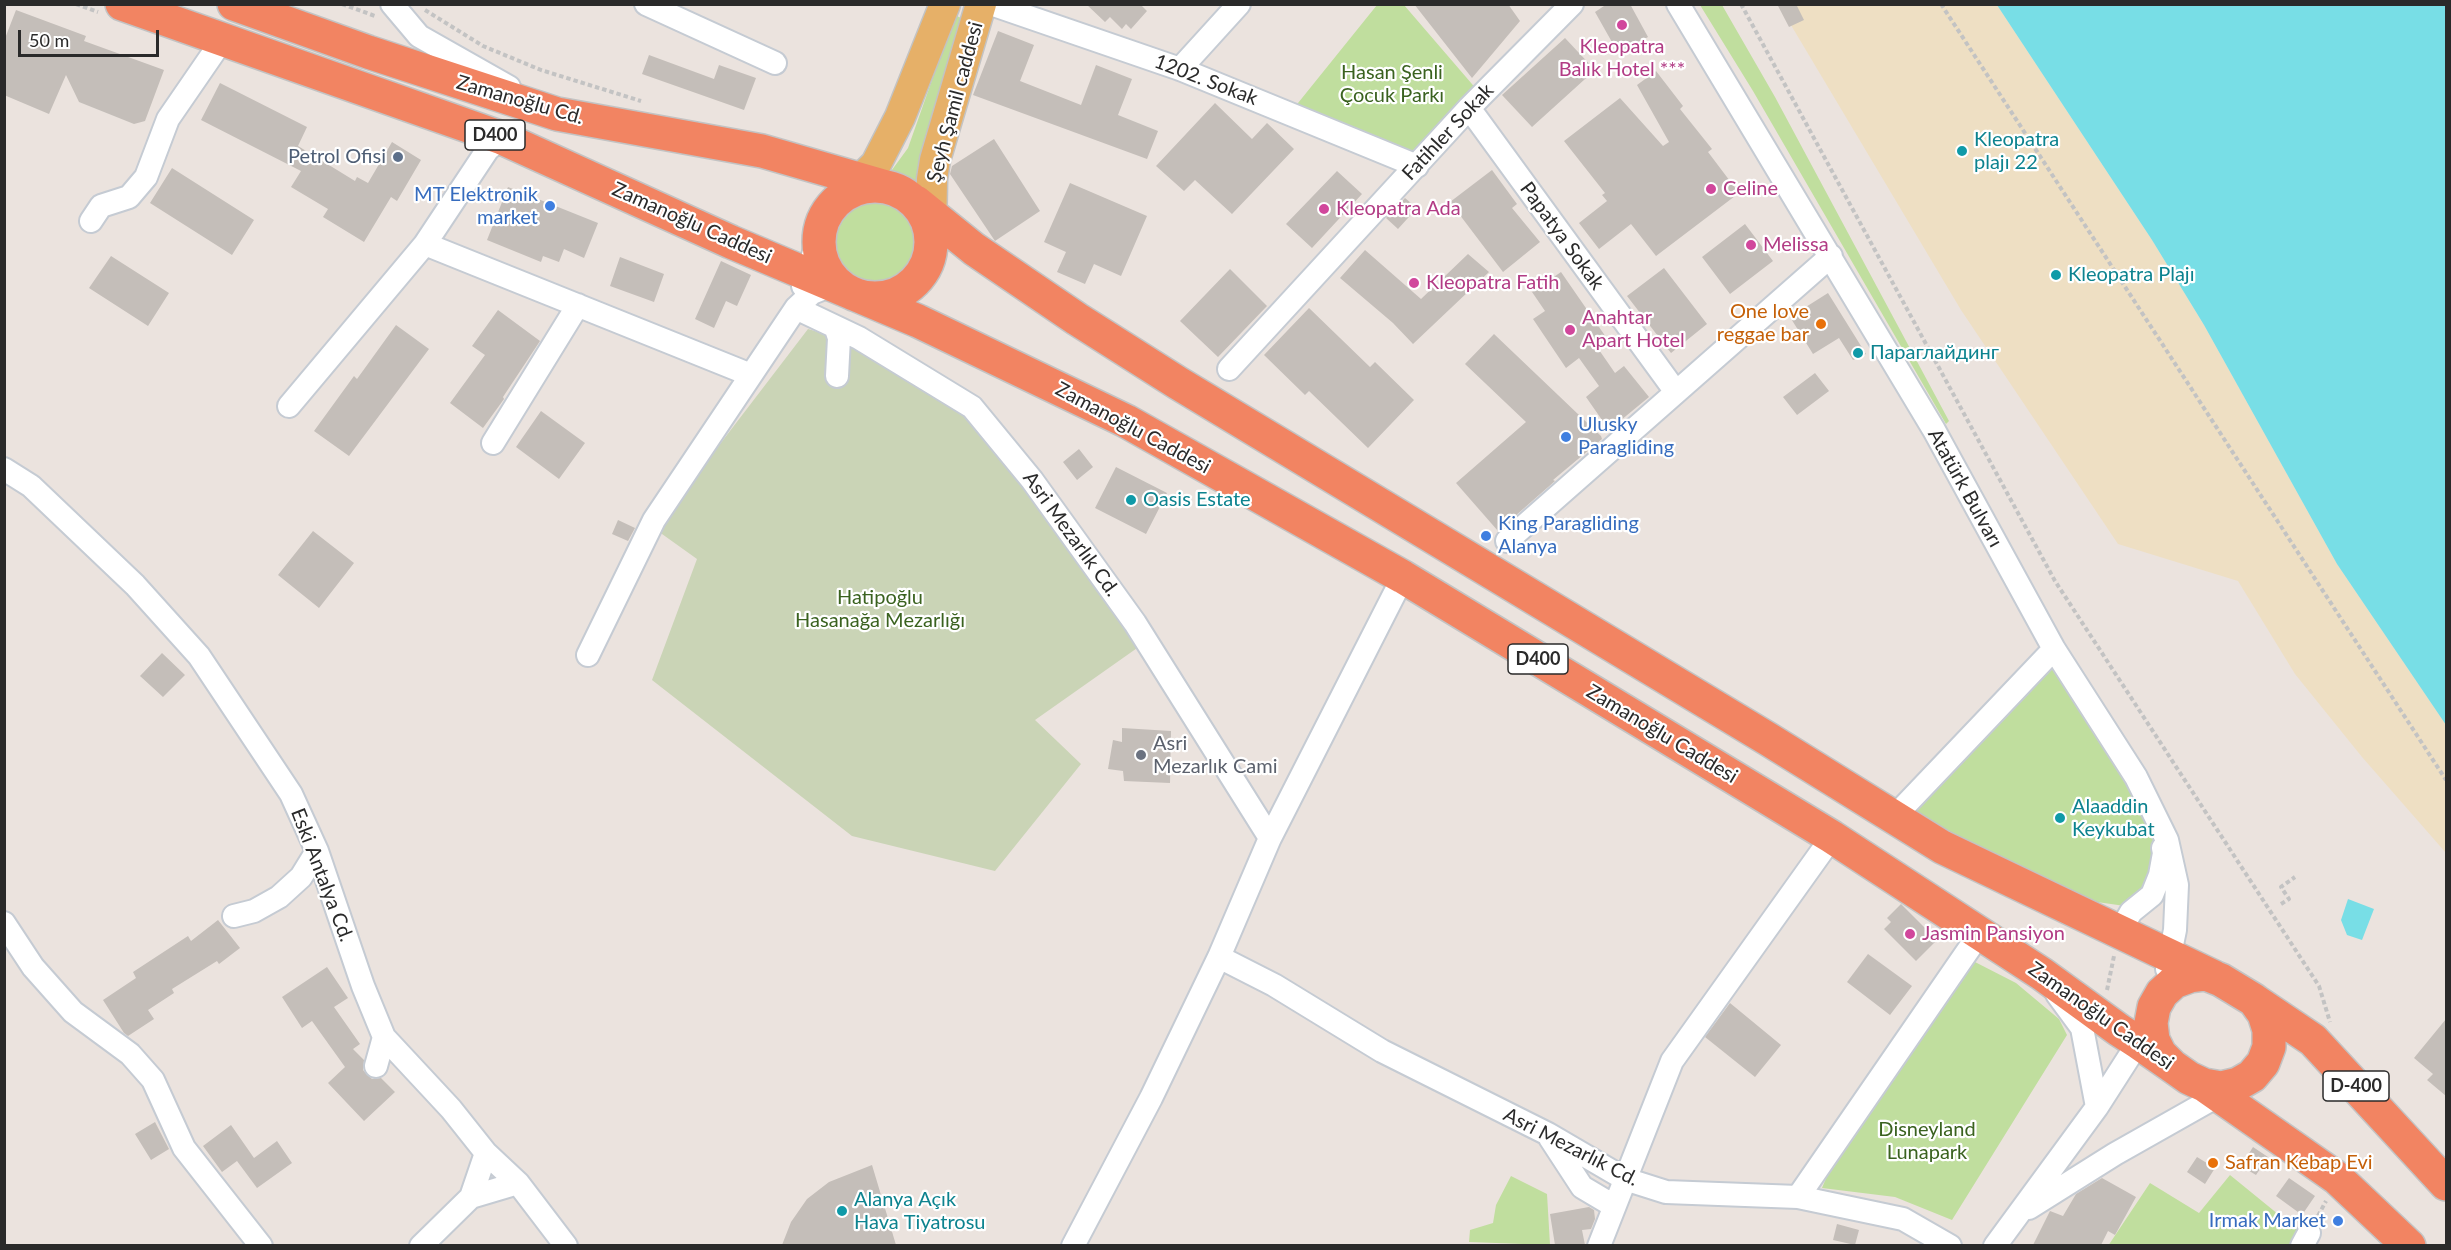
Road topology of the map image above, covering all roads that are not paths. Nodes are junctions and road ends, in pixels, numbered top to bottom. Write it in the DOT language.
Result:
graph roads {
  1 [pos="122,4"];
  2 [pos="234,4"];
  3 [pos="646,4"];
  4 [pos="945,4"];
  5 [pos="981,4"];
  6 [pos="991,4"];
  7 [pos="1239,4"];
  8 [pos="1572,4"];
  9 [pos="1678,4"];
  10 [pos="386,11"];
  11 [pos="223,39"];
  12 [pos="775,63"];
  13 [pos="1180,69"];
  14 [pos="1469,108"];
  15 [pos="557,114"];
  16 [pos="502,138"];
  17 [pos="1417,166"];
  18 [pos="864,186"];
  19 [pos="926,218"];
  20 [pos="91,221"];
  21 [pos="819,237"];
  22 [pos="425,244"];
  23 [pos="1831,256"];
  24 [pos="832,284"];
  25 [pos="578,305"];
  26 [pos="796,308"];
  27 [pos="836,329"];
  28 [pos="1229,369"];
  29 [pos="751,375"];
  30 [pos="837,376"];
  31 [pos="1676,392"];
  32 [pos="288,406"];
  33 [pos="493,443"];
  34 [pos="4,469"];
  35 [pos="1507,541"];
  36 [pos="1403,577"];
  37 [pos="2054,649"];
  38 [pos="588,655"];
  39 [pos="1894,817"];
  40 [pos="2157,820"];
  41 [pos="1832,837"];
  42 [pos="1270,838"];
  43 [pos="317,851"];
  44 [pos="234,916"];
  45 [pos="4,923"];
  46 [pos="1980,933"];
  47 [pos="2119,933"];
  48 [pos="2169,956"];
  49 [pos="1219,957"];
  50 [pos="2042,974"];
  51 [pos="2221,980"];
  52 [pos="2162,993"];
  53 [pos="2254,1000"];
  54 [pos="2145,1033"];
  55 [pos="384,1037"];
  56 [pos="376,1066"];
  57 [pos="2204,1082"];
  58 [pos="2097,1107"];
  59 [pos="1548,1134"];
  60 [pos="486,1153"];
  61 [pos="1625,1179"];
  62 [pos="518,1183"];
  63 [pos="2446,1184"];
  64 [pos="471,1197"];
  65 [pos="1798,1197"];
  66 [pos="1614,1206"];
  67 [pos="2020,1214"];
  68 [pos="261,1245"];
  69 [pos="421,1245"];
  70 [pos="566,1245"];
  71 [pos="1073,1245"];
  72 [pos="1599,1245"];
  73 [pos="1950,1245"];
  74 [pos="1995,1245"];
  75 [pos="2409,1245"];
  1 -- 11 [label="highway, Zamanoğlu Caddesi / D400"];
  2 -- 15 [label="highway, Zamanoğlu Cd. / D400"];
  3 -- 12 [label="street"];
  4 -- 18 [label="main road, Şeyh Şamil caddesi"];
  5 -- 19 [label="main road, Şeyh Şamil caddesi"];
  6 -- 13 [label="street, 1202. Sokak"];
  7 -- 13 [label="street"];
  8 -- 14 [label="street, Fatihler Sokak"];
  9 -- 23 [label="street, Atatürk Bulvarı"];
  10 -- 15 [label="street"];
  11 -- 16 [label="highway, Zamanoğlu Caddesi / D400"];
  11 -- 20 [label="street"];
  13 -- 17 [label="street, 1202. Sokak"];
  14 -- 17 [label="street, Fatihler Sokak"];
  14 -- 31 [label="street, Papatya Sokak"];
  15 -- 18 [label="highway, Zamanoğlu Cd. / D400"];
  16 -- 22 [label="street"];
  16 -- 24 [label="highway, Zamanoğlu Caddesi / D400"];
  17 -- 28 [label="street, Fatihler Sokak"];
  18 -- 19 [label="highway, Zamanoğlu Cd."];
  18 -- 21 [label="highway"];
  19 -- 24 [label="highway"];
  19 -- 39 [label="highway, D400"];
  21 -- 24 [label="street"];
  21 -- 24 [label="highway"];
  22 -- 25 [label="street"];
  22 -- 32 [label="street"];
  23 -- 31 [label="street"];
  23 -- 37 [label="street, Atatürk Bulvarı"];
  24 -- 26 [label="street"];
  24 -- 36 [label="highway, Zamanoğlu Caddesi / D400"];
  25 -- 29 [label="street"];
  25 -- 33 [label="street"];
  26 -- 27 [label="street, Asri Mezarlık Cd."];
  26 -- 29 [label="street"];
  27 -- 30 [label="street"];
  27 -- 42 [label="street, Asri Mezarlık Cd."];
  29 -- 38 [label="street"];
  31 -- 35 [label="street"];
  34 -- 43 [label="street, Eski Antalya Cd."];
  36 -- 41 [label="highway, Zamanoğlu Caddesi / D400"];
  36 -- 42 [label="street"];
  37 -- 39 [label="street"];
  37 -- 40 [label="street, Atatürk Bulvarı"];
  39 -- 47 [label="highway, D400"];
  40 -- 47 [label="street"];
  40 -- 48 [label="street, Atatürk Bulvarı"];
  41 -- 46 [label="highway, Zamanoğlu Caddesi / D400"];
  41 -- 61 [label="street"];
  42 -- 49 [label="street"];
  43 -- 44 [label="street"];
  43 -- 55 [label="street, Eski Antalya Cd."];
  45 -- 68 [label="street"];
  46 -- 50 [label="highway, Zamanoğlu Caddesi / D400"];
  46 -- 65 [label="street"];
  47 -- 48 [label="highway, D400"];
  48 -- 51 [label="highway, D400"];
  48 -- 52 [label="street, Atatürk Bulvarı"];
  49 -- 59 [label="street, Asri Mezarlık Cd."];
  49 -- 71 [label="street"];
  50 -- 54 [label="highway, Zamanoğlu Caddesi / D400"];
  50 -- 58 [label="street"];
  51 -- 52 [label="highway"];
  51 -- 53 [label="highway"];
  52 -- 54 [label="highway"];
  53 -- 57 [label="highway"];
  53 -- 63 [label="highway, D-400"];
  54 -- 57 [label="highway, Zamanoğlu Caddesi / D400"];
  54 -- 58 [label="street"];
  55 -- 56 [label="street"];
  55 -- 60 [label="street, Eski Antalya Cd."];
  57 -- 67 [label="street"];
  57 -- 75 [label="highway, D400"];
  58 -- 67 [label="street"];
  59 -- 61 [label="street, Asri Mezarlık Cd."];
  59 -- 66 [label="street"];
  60 -- 62 [label="street, Eski Antalya Cd."];
  60 -- 64 [label="street"];
  61 -- 65 [label="street, Asri Mezarlık Cd."];
  61 -- 66 [label="street"];
  62 -- 64 [label="street"];
  62 -- 70 [label="street, Eski Antalya Cd."];
  64 -- 69 [label="street"];
  65 -- 73 [label="street, Asri Mezarlık Cd."];
  66 -- 72 [label="street"];
  67 -- 74 [label="street"];
}
